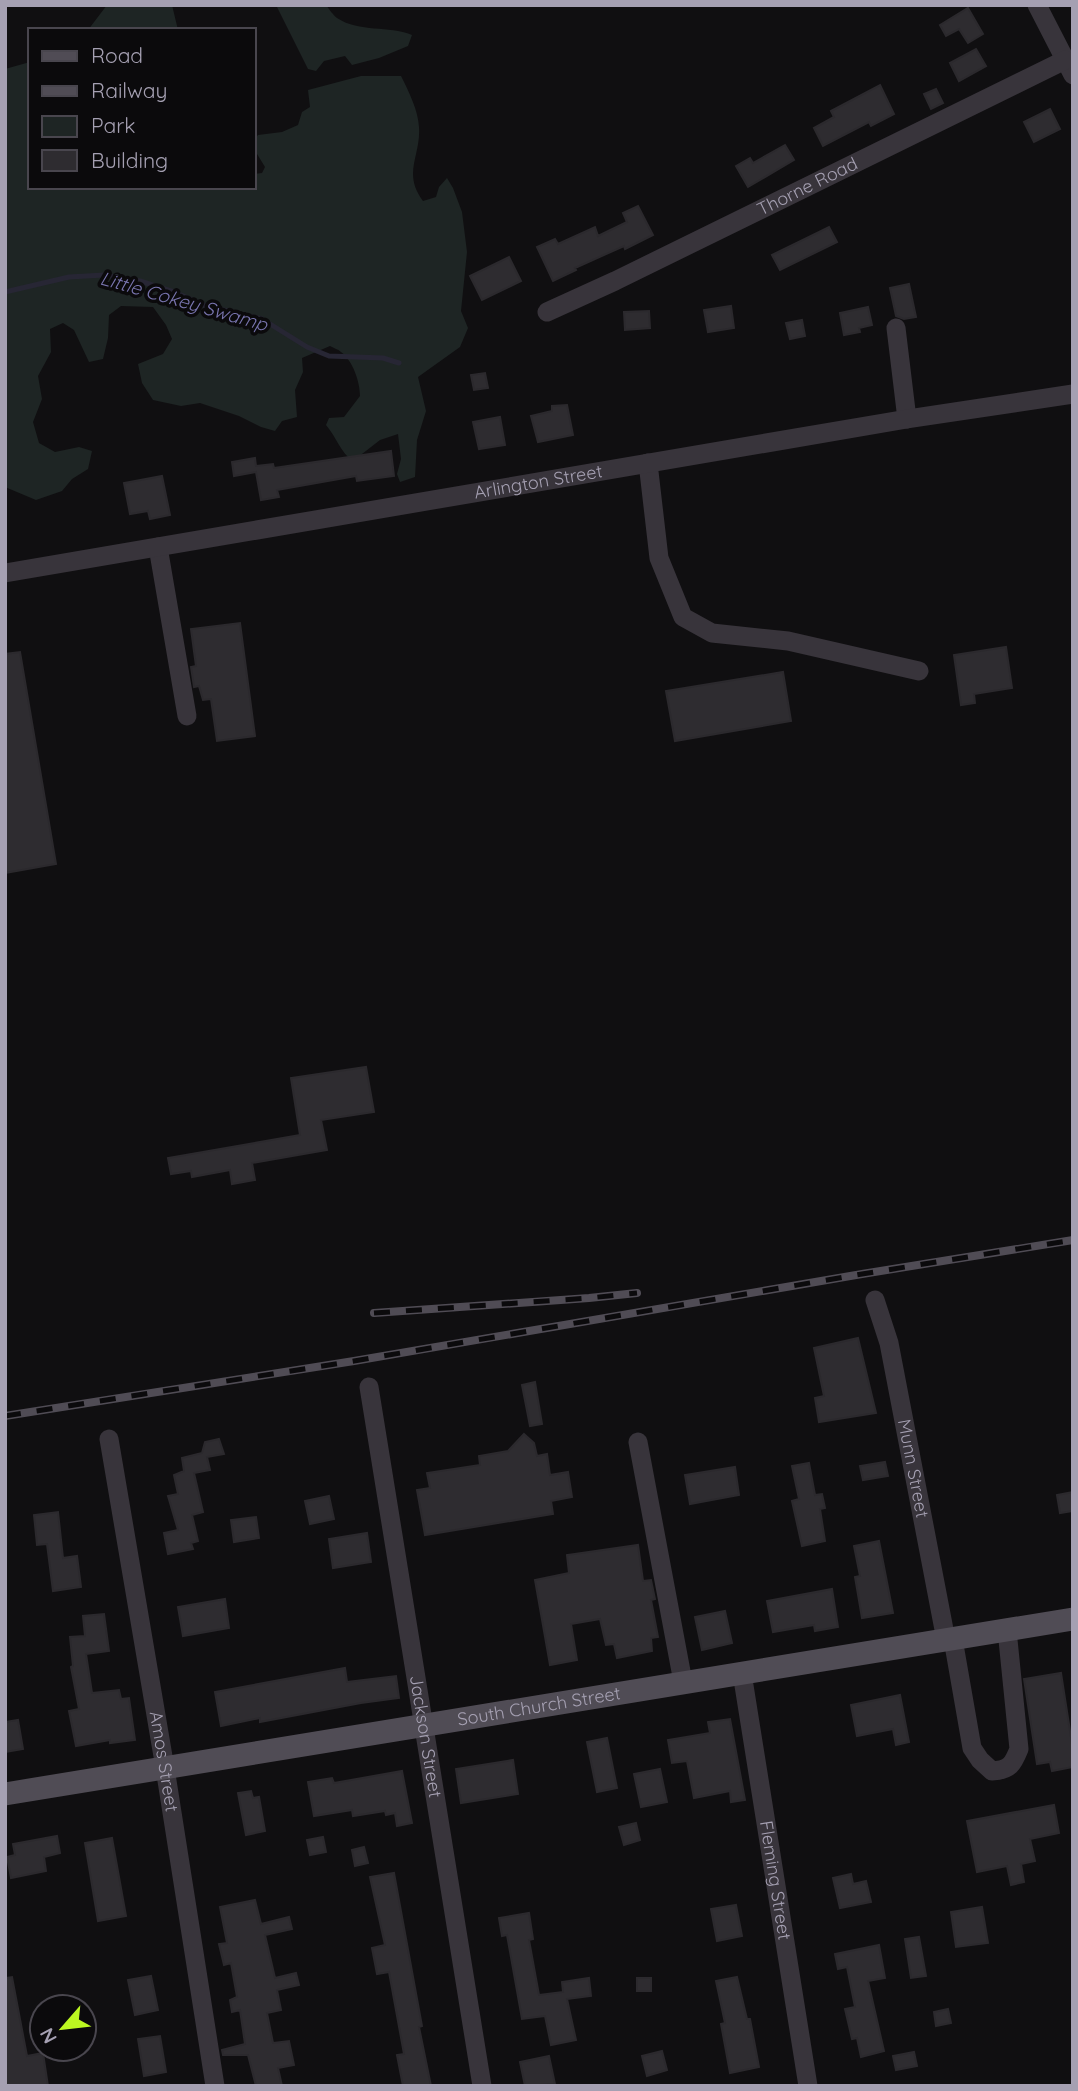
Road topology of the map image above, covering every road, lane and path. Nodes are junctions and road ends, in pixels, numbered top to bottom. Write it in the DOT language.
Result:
graph roads {
  1 [pos="1037,5"];
  2 [pos="1069,68"];
  3 [pos="547,312"];
  4 [pos="896,328"];
  5 [pos="1073,394"];
  6 [pos="908,419"];
  7 [pos="648,463"];
  8 [pos="158,547"];
  9 [pos="5,573"];
  10 [pos="919,671"];
  11 [pos="187,716"];
  12 [pos="875,1300"];
  13 [pos="369,1387"];
  14 [pos="109,1440"];
  15 [pos="638,1441"];
  16 [pos="1073,1619"];
  17 [pos="1007,1630"];
  18 [pos="950,1639"];
  19 [pos="742,1673"];
  20 [pos="683,1682"];
  21 [pos="423,1727"];
  22 [pos="165,1768"];
  23 [pos="5,1794"];
  24 [pos="215,2086"];
  25 [pos="482,2086"];
  26 [pos="808,2086"];
  1 -- 2 [label="street"];
  2 -- 3 [label="street, Thorne Road"];
  4 -- 6 [label="street"];
  5 -- 6 [label="street, Arlington Street"];
  6 -- 7 [label="street, Arlington Street"];
  7 -- 8 [label="street, Arlington Street"];
  7 -- 10 [label="street"];
  8 -- 9 [label="street, Arlington Street"];
  8 -- 11 [label="street"];
  12 -- 18 [label="street, Munn Street"];
  13 -- 21 [label="street, Jackson Street"];
  14 -- 22 [label="street, Amos Street"];
  15 -- 20 [label="street"];
  16 -- 17 [label="main road, South Church Street"];
  17 -- 18 [label="main road, South Church Street"];
  17 -- 18 [label="street, Munn Street"];
  18 -- 19 [label="main road, South Church Street"];
  19 -- 20 [label="main road, South Church Street"];
  19 -- 26 [label="street, Fleming Street"];
  20 -- 21 [label="main road, South Church Street"];
  21 -- 22 [label="main road, South Church Street"];
  21 -- 25 [label="street, Jackson Street"];
  22 -- 23 [label="main road, South Church Street"];
  22 -- 24 [label="street, Amos Street"];
}
